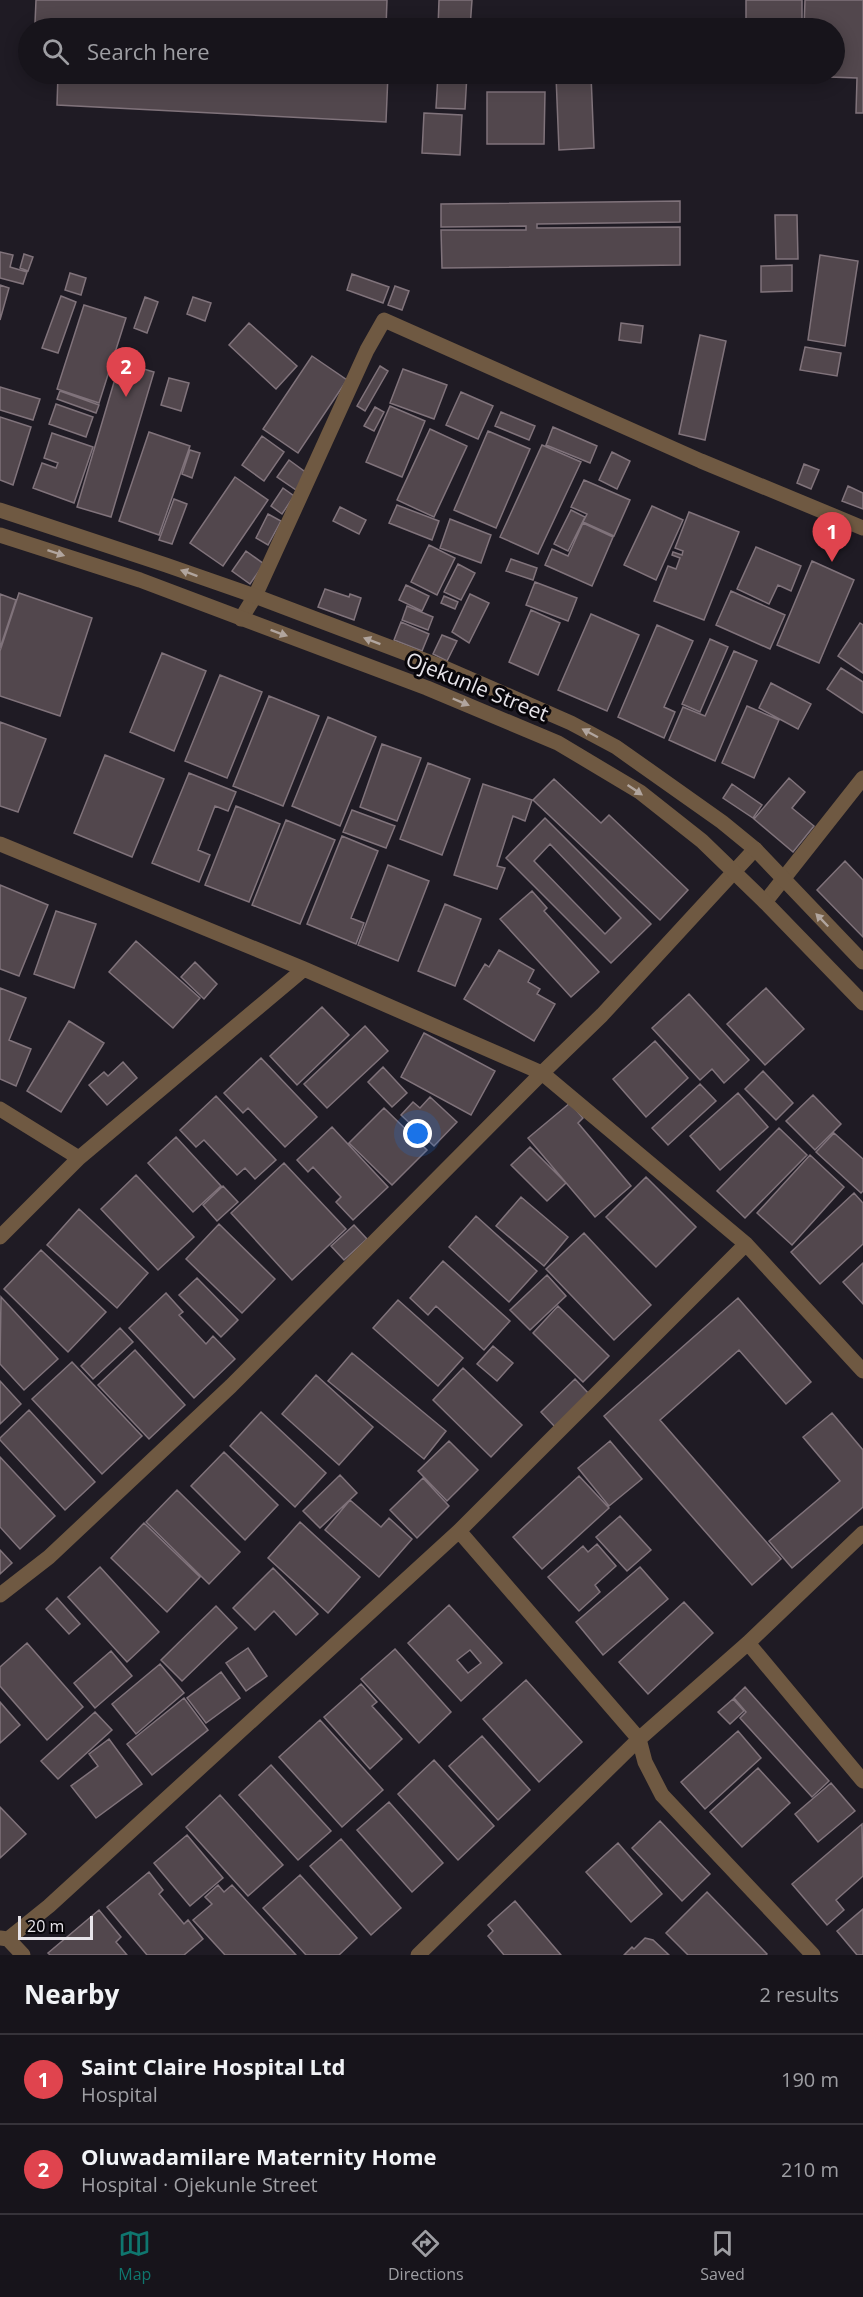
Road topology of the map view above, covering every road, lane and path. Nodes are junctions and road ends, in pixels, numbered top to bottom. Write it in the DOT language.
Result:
graph roads {
  1 [pos="0,510"];
  2 [pos="863,528"];
  3 [pos="0,535"];
  4 [pos="255,596"];
  5 [pos="241,619"];
  6 [pos="863,778"];
  7 [pos="0,844"];
  8 [pos="755,849"];
  9 [pos="735,871"];
  10 [pos="784,880"];
  11 [pos="765,902"];
  12 [pos="863,962"];
  13 [pos="304,969"];
  14 [pos="863,1003"];
  15 [pos="542,1073"];
  16 [pos="0,1109"];
  17 [pos="79,1158"];
  18 [pos="0,1237"];
  19 [pos="746,1244"];
  20 [pos="863,1371"];
  21 [pos="459,1531"];
  22 [pos="863,1533"];
  23 [pos="0,1595"];
  24 [pos="748,1643"];
  25 [pos="639,1739"];
  26 [pos="863,1781"];
  27 [pos="4,1939"];
  28 [pos="23,1955"];
  29 [pos="418,1955"];
  30 [pos="813,1955"];
  4 -- 1 [label="street, Ojekunle Street, one-way"];
  2 -- 4 [label="street"];
  3 -- 5 [label="street, Ojekunle Street, one-way"];
  4 -- 5 [label="street"];
  8 -- 4 [label="street, Ojekunle Street, one-way"];
  5 -- 9 [label="street, Ojekunle Street, one-way"];
  6 -- 10 [label="street"];
  7 -- 13 [label="street"];
  8 -- 9 [label="street"];
  8 -- 10 [label="street, Ojekunle Street"];
  9 -- 11 [label="street, Ojekunle Street"];
  9 -- 15 [label="street"];
  10 -- 11 [label="street"];
  12 -- 10 [label="street, Ojekunle Street, one-way"];
  11 -- 14 [label="street, Ojekunle Street"];
  13 -- 15 [label="street"];
  13 -- 17 [label="street"];
  15 -- 19 [label="street"];
  15 -- 23 [label="street"];
  16 -- 17 [label="street"];
  17 -- 18 [label="street"];
  19 -- 20 [label="street"];
  19 -- 21 [label="street"];
  21 -- 25 [label="street"];
  21 -- 27 [label="street"];
  22 -- 24 [label="street"];
  24 -- 25 [label="street"];
  24 -- 26 [label="street"];
  25 -- 29 [label="street"];
  25 -- 30 [label="street"];
  27 -- 28 [label="street"];
}
